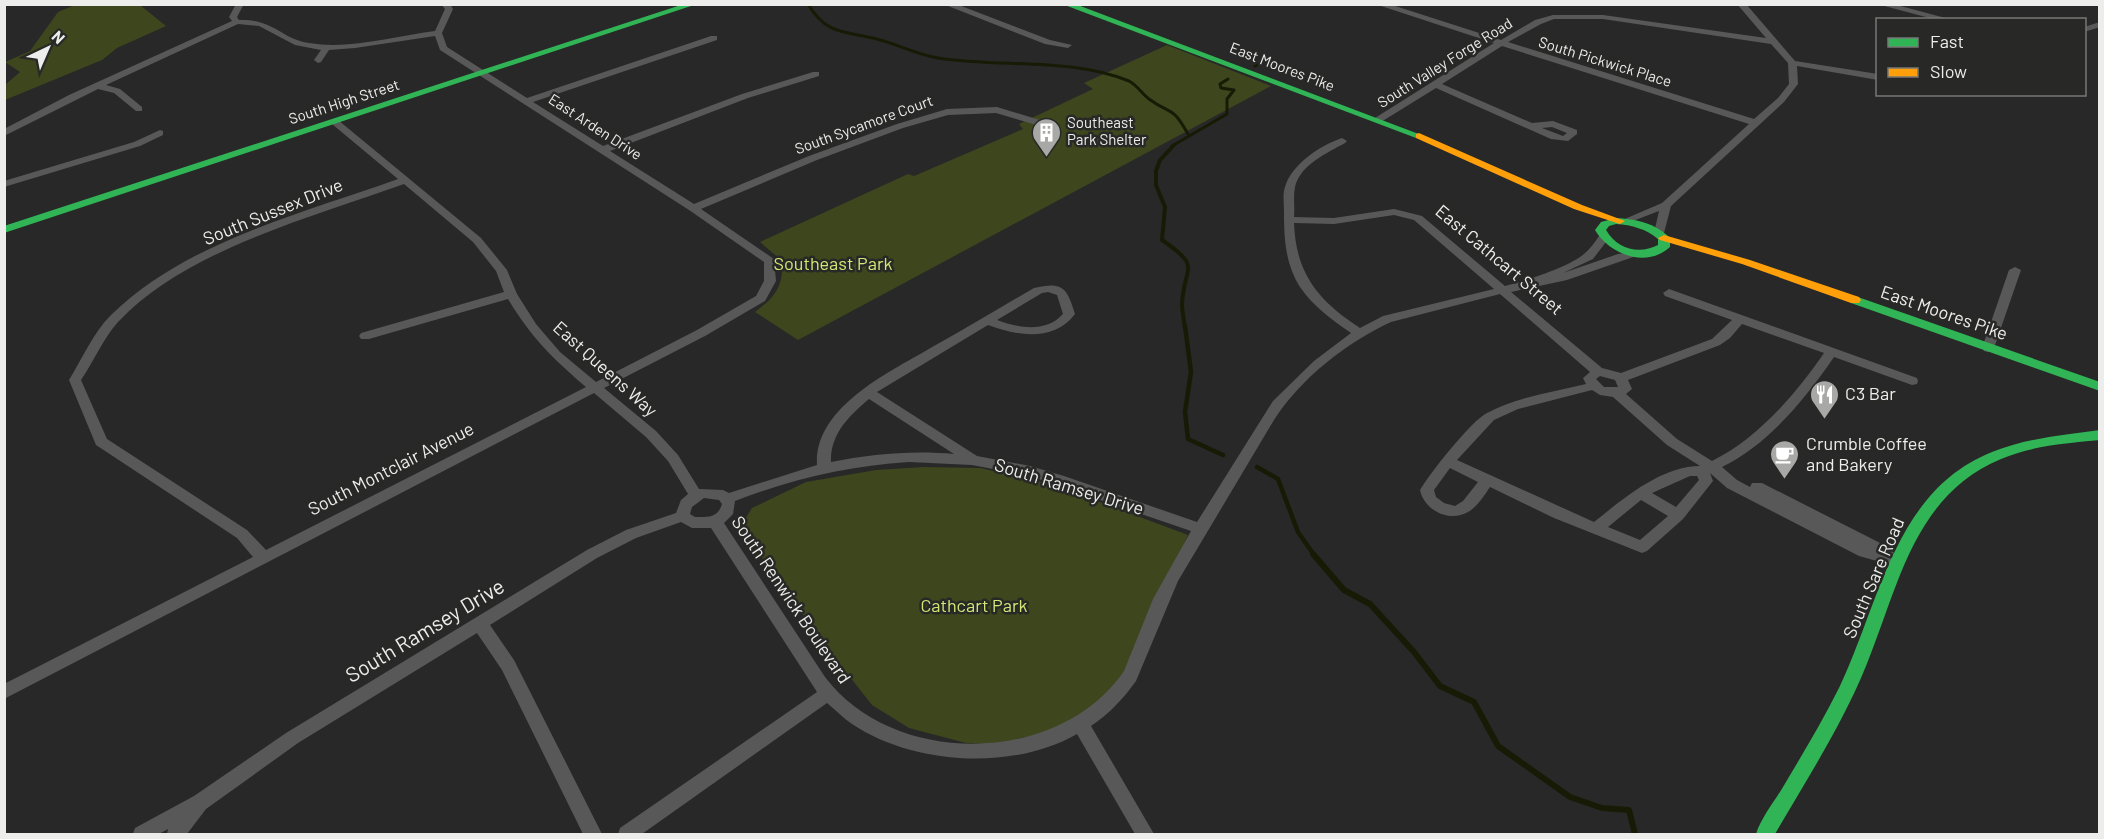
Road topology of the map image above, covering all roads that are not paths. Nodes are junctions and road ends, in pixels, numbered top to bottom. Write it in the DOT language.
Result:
graph roads {
  1 [pos="240,4"];
  2 [pos="446,4"];
  3 [pos="693,4"];
  4 [pos="947,4"];
  5 [pos="972,4"];
  6 [pos="1066,4"];
  7 [pos="1378,4"];
  8 [pos="1741,4"];
  9 [pos="1881,4"];
  10 [pos="960,9"];
  11 [pos="1940,18"];
  12 [pos="237,22"];
  13 [pos="2100,24"];
  14 [pos="2086,30"];
  15 [pos="438,33"];
  16 [pos="714,38"];
  17 [pos="1775,42"];
  18 [pos="1499,44"];
  19 [pos="1068,45"];
  20 [pos="327,47"];
  21 [pos="318,60"];
  22 [pos="1792,63"];
  23 [pos="484,74"];
  24 [pos="816,74"];
  25 [pos="1876,77"];
  26 [pos="1435,84"];
  27 [pos="99,86"];
  28 [pos="527,100"];
  29 [pos="139,109"];
  30 [pos="1378,120"];
  31 [pos="335,122"];
  32 [pos="1755,123"];
  33 [pos="1050,126"];
  34 [pos="1533,126"];
  35 [pos="4,133"];
  36 [pos="160,133"];
  37 [pos="1342,141"];
  38 [pos="603,150"];
  39 [pos="1484,165"];
  40 [pos="404,181"];
  41 [pos="4,184"];
  42 [pos="1666,205"];
  43 [pos="693,208"];
  44 [pos="1289,220"];
  45 [pos="1623,221"];
  46 [pos="4,230"];
  47 [pos="1601,236"];
  48 [pos="1661,236"];
  49 [pos="1658,252"];
  50 [pos="1635,253"];
  51 [pos="770,261"];
  52 [pos="2015,270"];
  53 [pos="1777,274"];
  54 [pos="1536,282"];
  55 [pos="1503,290"];
  56 [pos="1669,293"];
  57 [pos="511,294"];
  58 [pos="1740,319"];
  59 [pos="987,320"];
  60 [pos="1359,333"];
  61 [pos="365,336"];
  62 [pos="1988,348"];
  63 [pos="1831,352"];
  64 [pos="1621,378"];
  65 [pos="1596,379"];
  66 [pos="1912,381"];
  67 [pos="593,387"];
  68 [pos="2098,389"];
  69 [pos="869,393"];
  70 [pos="1617,393"];
  71 [pos="928,433"];
  72 [pos="2100,435"];
  73 [pos="925,457"];
  74 [pos="974,460"];
  75 [pos="1449,462"];
  76 [pos="824,466"];
  77 [pos="1706,468"];
  78 [pos="1487,481"];
  79 [pos="1640,493"];
  80 [pos="696,496"];
  81 [pos="727,499"];
  82 [pos="1678,515"];
  83 [pos="683,516"];
  84 [pos="715,522"];
  85 [pos="1199,528"];
  86 [pos="1596,529"];
  87 [pos="263,557"];
  88 [pos="1898,561"];
  89 [pos="480,624"];
  90 [pos="4,693"];
  91 [pos="828,693"];
  92 [pos="1081,725"];
  93 [pos="201,802"];
  94 [pos="142,834"];
  95 [pos="176,834"];
  96 [pos="593,834"];
  97 [pos="627,834"];
  98 [pos="1145,834"];
  99 [pos="1765,834"];
  1 -- 12 [label="street"];
  2 -- 15 [label="street"];
  3 -- 23 [label="main road, South High Street"];
  4 -- 10 [label="street"];
  5 -- 10 [label="street"];
  6 -- 30 [label="main road, East Moores Pike"];
  7 -- 18 [label="street, South Pickwick Place"];
  8 -- 17 [label="street"];
  9 -- 11 [label="street"];
  10 -- 19 [label="street"];
  12 -- 20 [label="street"];
  12 -- 27 [label="street"];
  13 -- 14 [label="street"];
  15 -- 20 [label="street"];
  15 -- 23 [label="street, East Arden Drive"];
  16 -- 28 [label="street"];
  17 -- 18 [label="street, South Valley Forge Road"];
  17 -- 22 [label="street"];
  18 -- 26 [label="street, South Valley Forge Road"];
  18 -- 32 [label="street, South Pickwick Place"];
  20 -- 21 [label="street"];
  22 -- 25 [label="street"];
  22 -- 32 [label="street"];
  23 -- 28 [label="street, East Arden Drive"];
  23 -- 31 [label="main road, South High Street"];
  24 -- 38 [label="street"];
  26 -- 30 [label="street, South Valley Forge Road"];
  26 -- 34 [label="street"];
  27 -- 29 [label="street"];
  27 -- 35 [label="street"];
  28 -- 38 [label="street, East Arden Drive"];
  30 -- 39 [label="main road, East Moores Pike"];
  31 -- 40 [label="street, East Queens Way"];
  31 -- 46 [label="main road, South High Street"];
  32 -- 42 [label="street"];
  33 -- 43 [label="street, South Sycamore Court"];
  36 -- 41 [label="street"];
  37 -- 44 [label="street"];
  38 -- 43 [label="street, East Arden Drive"];
  39 -- 45 [label="main road, East Moores Pike"];
  39 -- 47 [label="main road, East Moores Pike"];
  40 -- 57 [label="street, East Queens Way"];
  40 -- 87 [label="street, South Sussex Drive"];
  42 -- 45 [label="street"];
  42 -- 48 [label="street"];
  43 -- 51 [label="street, East Arden Drive"];
  44 -- 55 [label="street, East Cathcart Street"];
  44 -- 60 [label="street"];
  45 -- 47 [label="main road"];
  45 -- 48 [label="main road, East Moores Pike"];
  47 -- 50 [label="main road, East Moores Pike"];
  47 -- 54 [label="street, South Renwick Boulevard"];
  48 -- 49 [label="main road"];
  48 -- 53 [label="main road, East Moores Pike"];
  49 -- 50 [label="main road, East Moores Pike"];
  49 -- 53 [label="main road, East Moores Pike"];
  50 -- 54 [label="street, South Renwick Boulevard"];
  51 -- 67 [label="street, South Montclair Avenue"];
  52 -- 62 [label="street"];
  53 -- 62 [label="main road, East Moores Pike"];
  54 -- 55 [label="street, South Renwick Boulevard"];
  55 -- 60 [label="street, South Renwick Boulevard"];
  55 -- 65 [label="street, East Cathcart Street"];
  56 -- 58 [label="street"];
  57 -- 61 [label="street"];
  57 -- 67 [label="street, East Queens Way"];
  58 -- 63 [label="street"];
  58 -- 64 [label="street"];
  59 -- 59 [label="street"];
  59 -- 69 [label="street"];
  60 -- 85 [label="street, South Renwick Boulevard"];
  62 -- 68 [label="main road, East Moores Pike"];
  63 -- 66 [label="street"];
  63 -- 77 [label="street"];
  64 -- 65 [label="street"];
  64 -- 70 [label="street"];
  65 -- 70 [label="street"];
  65 -- 75 [label="street"];
  67 -- 80 [label="street, East Queens Way"];
  67 -- 87 [label="street, South Montclair Avenue"];
  69 -- 71 [label="street"];
  69 -- 76 [label="street"];
  70 -- 77 [label="street"];
  71 -- 73 [label="street"];
  71 -- 74 [label="street"];
  72 -- 88 [label="main road, South Sare Road"];
  73 -- 74 [label="street, South Ramsey Drive"];
  73 -- 76 [label="street, South Ramsey Drive"];
  74 -- 85 [label="street, South Ramsey Drive"];
  75 -- 78 [label="street"];
  75 -- 78 [label="street"];
  76 -- 81 [label="street, South Ramsey Drive"];
  77 -- 79 [label="street"];
  77 -- 82 [label="street"];
  77 -- 88 [label="street"];
  78 -- 86 [label="street"];
  79 -- 82 [label="street"];
  79 -- 86 [label="street"];
  80 -- 81 [label="street"];
  80 -- 83 [label="street"];
  81 -- 84 [label="street"];
  82 -- 86 [label="street"];
  83 -- 84 [label="street"];
  83 -- 89 [label="street, South Ramsey Drive"];
  84 -- 91 [label="street, South Renwick Boulevard"];
  85 -- 92 [label="street, South Renwick Boulevard"];
  87 -- 90 [label="street, South Montclair Avenue"];
  88 -- 99 [label="main road, South Sare Road"];
  89 -- 93 [label="street, South Ramsey Drive"];
  89 -- 96 [label="street"];
  91 -- 92 [label="street, South Renwick Boulevard"];
  91 -- 97 [label="street"];
  92 -- 98 [label="street"];
  93 -- 94 [label="street, South Ramsey Drive"];
  93 -- 95 [label="street, South Ramsey Drive"];
}
